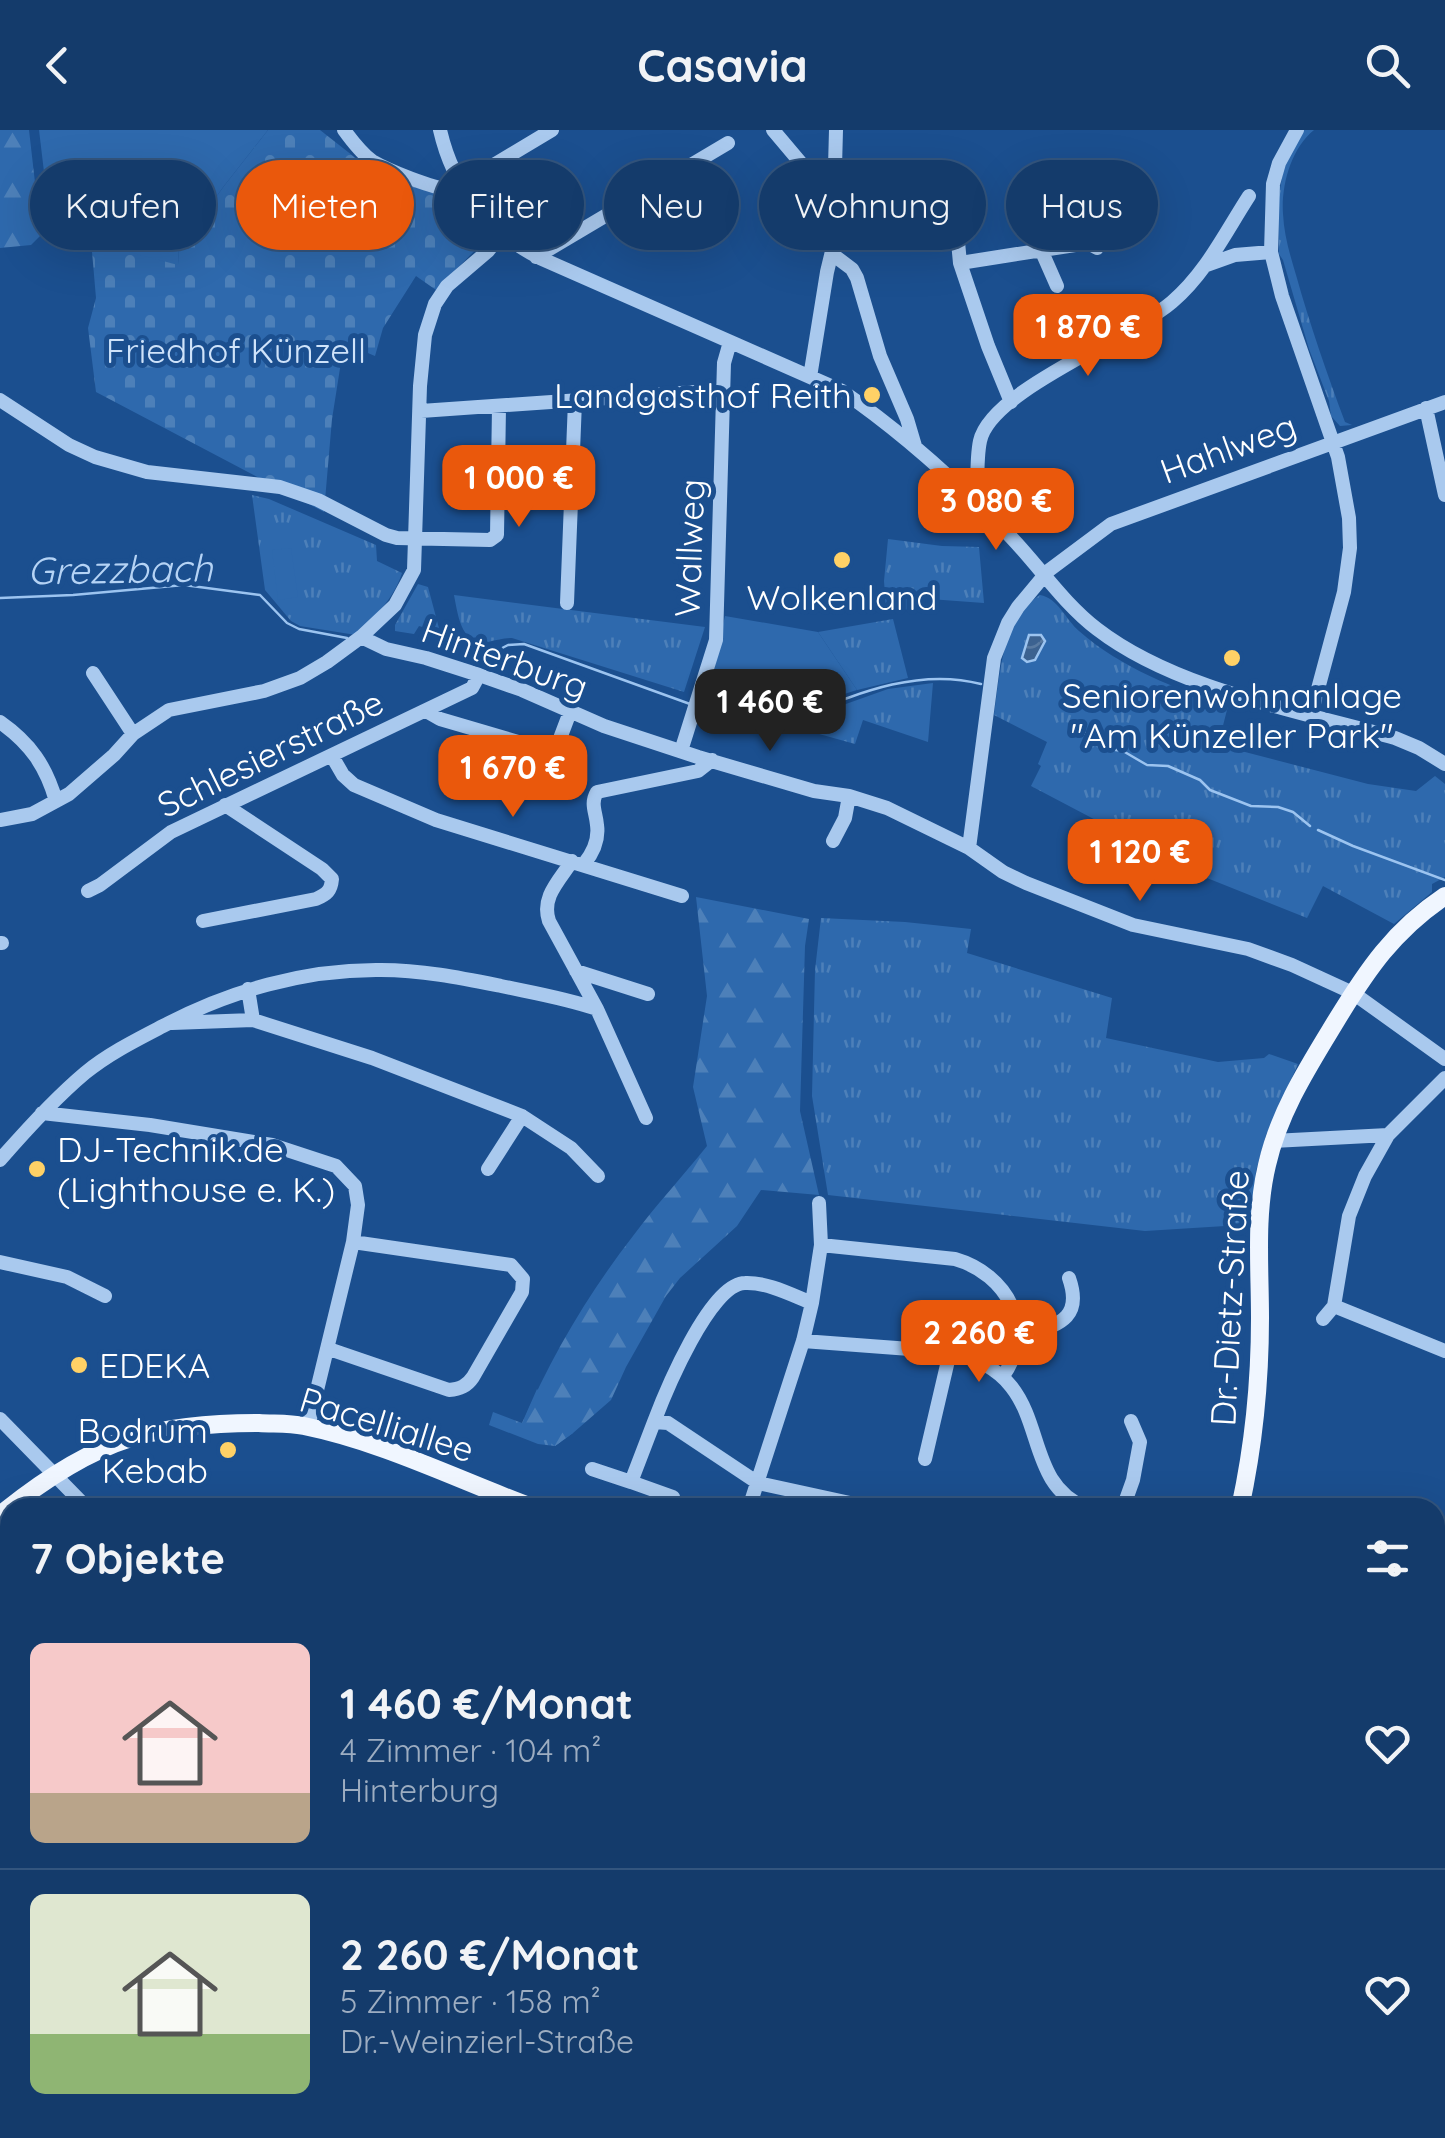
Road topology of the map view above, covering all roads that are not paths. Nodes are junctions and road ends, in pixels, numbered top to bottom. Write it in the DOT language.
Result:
graph roads {
  1 [pos="344,130"];
  2 [pos="440,130"];
  3 [pos="552,130"];
  4 [pos="774,130"];
  5 [pos="836,130"];
  6 [pos="1297,130"];
  7 [pos="728,143"];
  8 [pos="449,160"];
  9 [pos="502,160"];
  10 [pos="799,160"];
  11 [pos="837,160"];
  12 [pos="434,186"];
  13 [pos="1249,196"];
  14 [pos="489,250"];
  15 [pos="527,250"];
  16 [pos="833,250"];
  17 [pos="959,250"];
  18 [pos="1052,250"];
  19 [pos="1042,252"];
  20 [pos="1271,252"];
  21 [pos="832,254"];
  22 [pos="536,256"];
  23 [pos="960,263"];
  24 [pos="1207,265"];
  25 [pos="1057,286"];
  26 [pos="730,342"];
  27 [pos="810,376"];
  28 [pos="724,390"];
  29 [pos="0,400"];
  30 [pos="574,401"];
  31 [pos="1011,402"];
  32 [pos="1445,402"];
  33 [pos="498,406"];
  34 [pos="1426,408"];
  35 [pos="421,411"];
  36 [pos="1334,441"];
  37 [pos="916,449"];
  38 [pos="1445,495"];
  39 [pos="976,503"];
  40 [pos="416,537"];
  41 [pos="1044,575"];
  42 [pos="567,604"];
  43 [pos="361,636"];
  44 [pos="92,673"];
  45 [pos="479,675"];
  46 [pos="426,710"];
  47 [pos="570,712"];
  48 [pos="1311,716"];
  49 [pos="0,722"];
  50 [pos="134,734"];
  51 [pos="681,751"];
  52 [pos="332,756"];
  53 [pos="712,760"];
  54 [pos="1445,764"];
  55 [pos="849,796"];
  56 [pos="56,802"];
  57 [pos="225,804"];
  58 [pos="0,820"];
  59 [pos="833,840"];
  60 [pos="969,848"];
  61 [pos="578,863"];
  62 [pos="88,891"];
  63 [pos="682,896"];
  64 [pos="1445,896"];
  65 [pos="203,921"];
  66 [pos="579,977"];
  67 [pos="248,990"];
  68 [pos="1353,993"];
  69 [pos="648,994"];
  70 [pos="566,998"];
  71 [pos="597,1009"];
  72 [pos="253,1020"];
  73 [pos="167,1023"];
  74 [pos="1445,1059"];
  75 [pos="1445,1078"];
  76 [pos="42,1112"];
  77 [pos="522,1116"];
  78 [pos="646,1118"];
  79 [pos="1388,1135"];
  80 [pos="1273,1141"];
  81 [pos="0,1160"];
  82 [pos="488,1169"];
  83 [pos="598,1176"];
  84 [pos="819,1203"];
  85 [pos="353,1242"];
  86 [pos="820,1245"];
  87 [pos="0,1262"];
  88 [pos="1069,1278"];
  89 [pos="104,1296"];
  90 [pos="812,1302"];
  91 [pos="1334,1306"];
  92 [pos="1323,1319"];
  93 [pos="1016,1339"];
  94 [pos="803,1340"];
  95 [pos="328,1349"];
  96 [pos="1445,1351"];
  97 [pos="950,1352"];
  98 [pos="1004,1376"];
  99 [pos="0,1419"];
  100 [pos="1131,1421"];
  101 [pos="654,1422"];
  102 [pos="308,1427"];
  103 [pos="925,1459"];
  104 [pos="592,1470"];
  105 [pos="54,1476"];
  106 [pos="631,1482"];
  107 [pos="758,1482"];
  108 [pos="673,1497"];
  109 [pos="24,1498"];
  110 [pos="77,1498"];
  111 [pos="508,1498"];
  112 [pos="752,1498"];
  113 [pos="829,1498"];
  114 [pos="1070,1498"];
  115 [pos="1127,1498"];
  116 [pos="1242,1498"];
  1 -- 12 [label="street"];
  2 -- 8 [label="street"];
  3 -- 9 [label="street"];
  4 -- 10 [label="street"];
  5 -- 11 [label="street"];
  6 -- 20 [label="street"];
  7 -- 22 [label="street"];
  13 -- 24 [label="street"];
  14 -- 35 [label="street"];
  15 -- 22 [label="street"];
  16 -- 21 [label="street"];
  17 -- 23 [label="street"];
  18 -- 19 [label="street"];
  19 -- 23 [label="street"];
  19 -- 25 [label="street"];
  20 -- 24 [label="street"];
  20 -- 36 [label="street"];
  21 -- 27 [label="street"];
  21 -- 37 [label="street"];
  22 -- 26 [label="street"];
  23 -- 31 [label="street"];
  24 -- 31 [label="street"];
  26 -- 27 [label="street"];
  26 -- 28 [label="street, Wallweg"];
  27 -- 37 [label="street"];
  28 -- 30 [label="street"];
  28 -- 51 [label="street, Wallweg"];
  29 -- 40 [label="street"];
  30 -- 33 [label="street"];
  30 -- 42 [label="street"];
  31 -- 39 [label="street"];
  32 -- 34 [label="street, Hahlweg"];
  33 -- 35 [label="street"];
  33 -- 40 [label="street"];
  34 -- 36 [label="street, Hahlweg"];
  34 -- 38 [label="street"];
  35 -- 40 [label="street"];
  36 -- 41 [label="street, Hahlweg"];
  36 -- 48 [label="street"];
  37 -- 39 [label="street"];
  39 -- 41 [label="street"];
  40 -- 43 [label="street"];
  41 -- 48 [label="street"];
  41 -- 60 [label="street, Hahlweg"];
  43 -- 45 [label="street, Hinterburg"];
  43 -- 50 [label="street"];
  44 -- 50 [label="street"];
  45 -- 46 [label="street, Schlesierstraße"];
  45 -- 47 [label="street, Hinterburg"];
  46 -- 47 [label="street"];
  46 -- 52 [label="street, Schlesierstraße"];
  47 -- 51 [label="street, Hinterburg"];
  48 -- 54 [label="street"];
  49 -- 56 [label="street"];
  50 -- 56 [label="street"];
  51 -- 53 [label="street, Hinterburg"];
  52 -- 57 [label="street, Schlesierstraße"];
  52 -- 61 [label="street"];
  53 -- 55 [label="street, Hinterburg"];
  53 -- 61 [label="street"];
  55 -- 59 [label="street"];
  55 -- 60 [label="street, Hinterburg"];
  56 -- 58 [label="street"];
  57 -- 62 [label="street, Schlesierstraße"];
  57 -- 65 [label="street"];
  60 -- 68 [label="street, Hinterburg"];
  61 -- 63 [label="street"];
  61 -- 66 [label="street"];
  64 -- 68 [label="main road, Dr.-Dietz-Straße"];
  66 -- 69 [label="street"];
  66 -- 70 [label="street"];
  66 -- 71 [label="street"];
  67 -- 70 [label="street"];
  67 -- 72 [label="street"];
  67 -- 73 [label="street"];
  68 -- 74 [label="street, Hinterburg"];
  68 -- 80 [label="main road, Dr.-Dietz-Straße"];
  70 -- 71 [label="street"];
  71 -- 78 [label="street"];
  72 -- 73 [label="street"];
  72 -- 77 [label="street"];
  73 -- 76 [label="street"];
  75 -- 79 [label="street"];
  76 -- 81 [label="street"];
  76 -- 85 [label="street"];
  77 -- 82 [label="street"];
  77 -- 83 [label="street"];
  79 -- 80 [label="street"];
  79 -- 91 [label="street"];
  80 -- 116 [label="main road, Dr.-Dietz-Straße"];
  84 -- 86 [label="street"];
  85 -- 95 [label="street"];
  85 -- 95 [label="street"];
  86 -- 90 [label="street"];
  86 -- 93 [label="street"];
  87 -- 89 [label="street"];
  88 -- 93 [label="street"];
  90 -- 94 [label="street"];
  90 -- 101 [label="street"];
  91 -- 92 [label="street"];
  91 -- 96 [label="street"];
  93 -- 98 [label="street"];
  94 -- 97 [label="street"];
  94 -- 107 [label="street"];
  95 -- 102 [label="street"];
  97 -- 98 [label="street"];
  97 -- 103 [label="street"];
  98 -- 114 [label="street"];
  99 -- 105 [label="street"];
  100 -- 115 [label="street"];
  101 -- 106 [label="street"];
  101 -- 107 [label="street"];
  102 -- 105 [label="main road, Pacelliallee"];
  102 -- 111 [label="main road, Pacelliallee"];
  104 -- 106 [label="street"];
  105 -- 109 [label="main road, Pacelliallee"];
  105 -- 110 [label="street"];
  106 -- 108 [label="street"];
  107 -- 112 [label="street"];
  107 -- 113 [label="street"];
}
